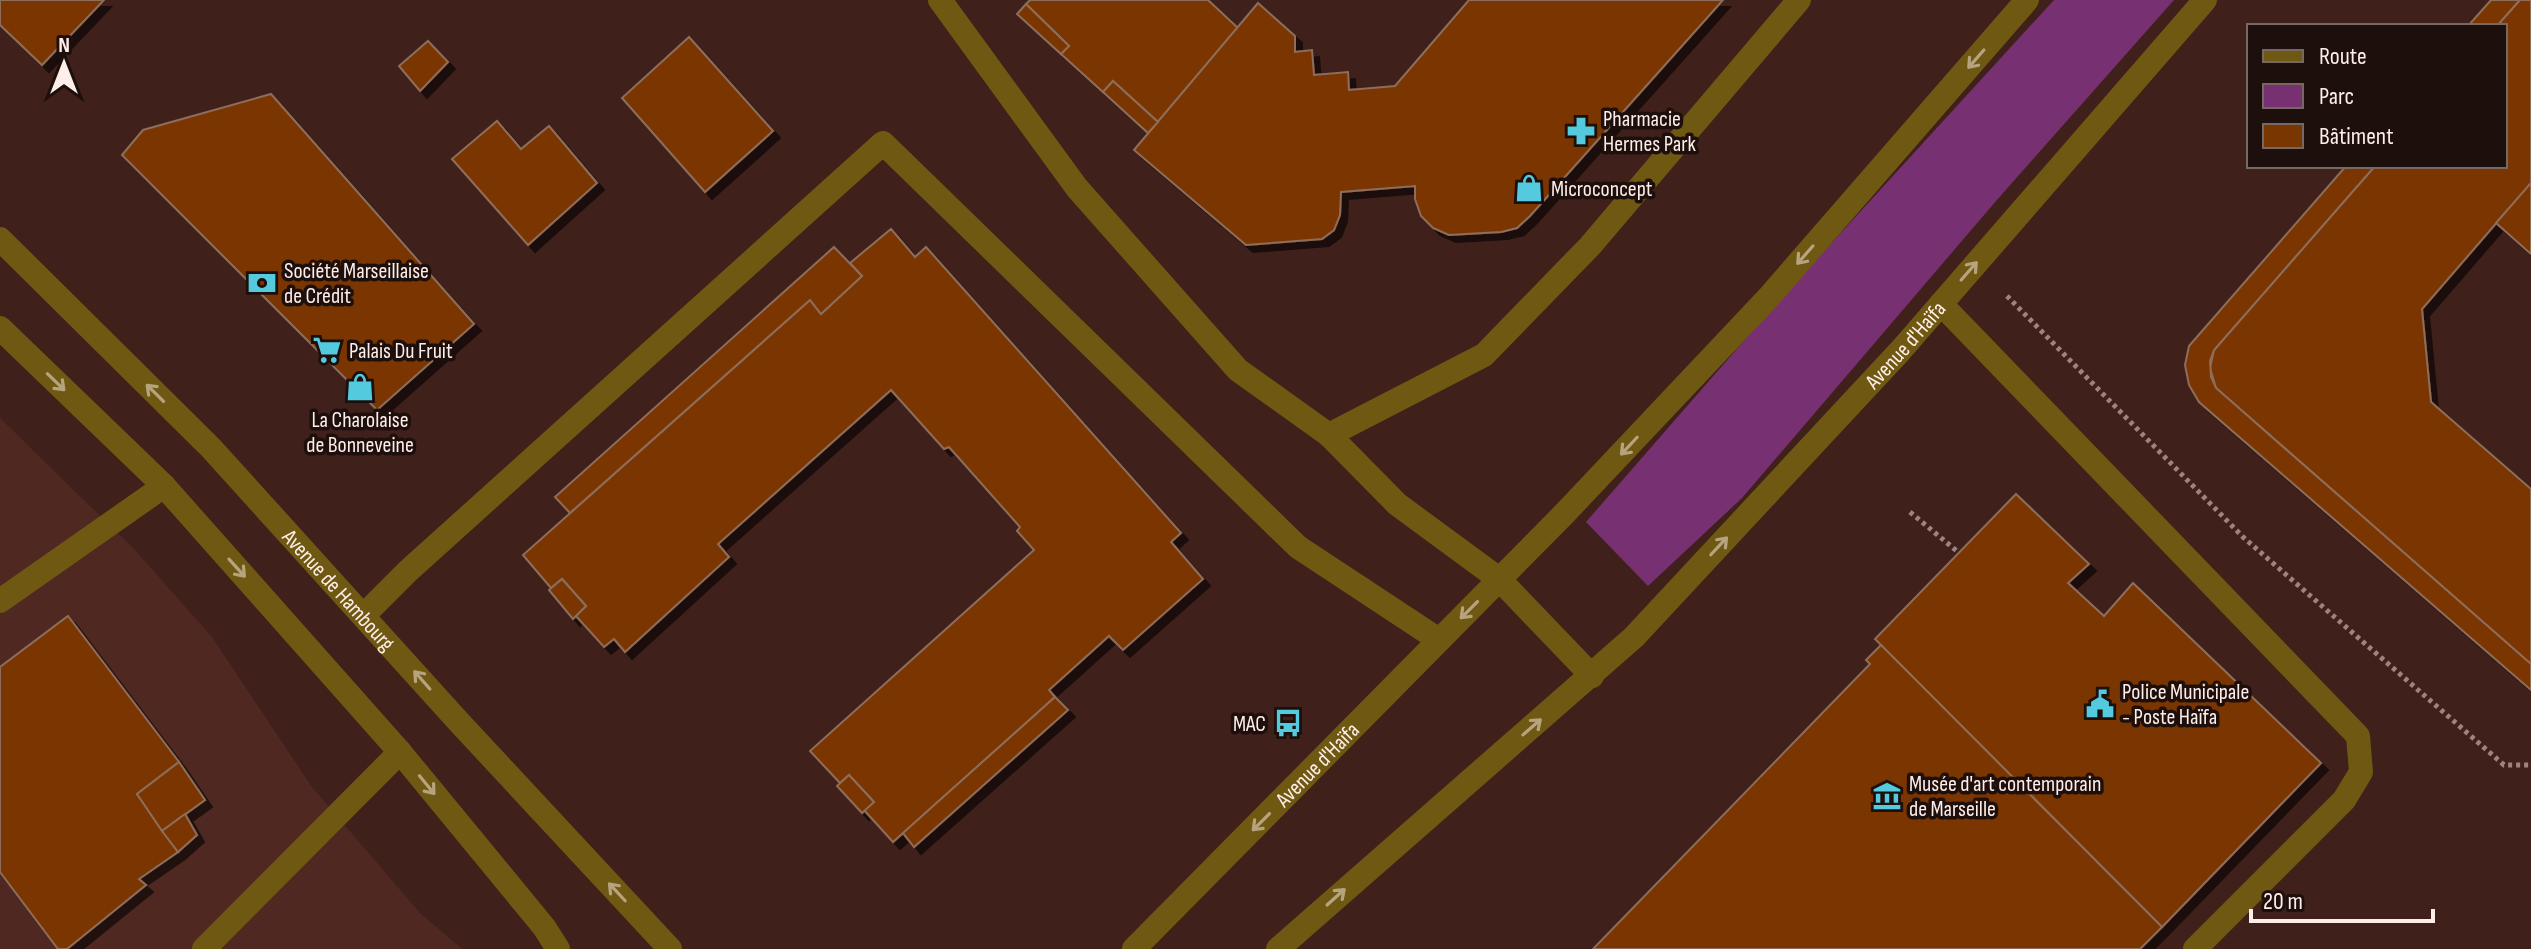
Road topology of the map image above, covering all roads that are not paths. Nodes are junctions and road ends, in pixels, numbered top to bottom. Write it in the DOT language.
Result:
graph roads {
  1 [pos="940,0"];
  2 [pos="1799,0"];
  3 [pos="2027,0"];
  4 [pos="2205,0"];
  5 [pos="0,239"];
  6 [pos="1941,304"];
  7 [pos="0,328"];
  8 [pos="1329,435"];
  9 [pos="164,486"];
  10 [pos="1499,579"];
  11 [pos="0,601"];
  12 [pos="364,615"];
  13 [pos="1439,640"];
  14 [pos="1592,676"];
  15 [pos="400,752"];
  16 [pos="204,949"];
  17 [pos="558,949"];
  18 [pos="670,949"];
  19 [pos="1134,949"];
  20 [pos="1278,949"];
  21 [pos="2195,949"];
  1 -- 8 [label="street"];
  2 -- 8 [label="street"];
  3 -- 10 [label="street, Avenue d'Haïfa, one-way"];
  6 -- 4 [label="street, Avenue d'Haïfa, one-way"];
  12 -- 5 [label="street, Avenue de Hambourg, one-way"];
  14 -- 6 [label="street, Avenue d'Haïfa, one-way"];
  6 -- 21 [label="street"];
  7 -- 9 [label="street, one-way"];
  8 -- 10 [label="street"];
  9 -- 11 [label="street"];
  9 -- 15 [label="street, one-way"];
  10 -- 13 [label="street, Avenue d'Haïfa, one-way"];
  10 -- 14 [label="street"];
  12 -- 13 [label="street"];
  18 -- 12 [label="street, Avenue de Hambourg, one-way"];
  13 -- 19 [label="street, Avenue d'Haïfa, one-way"];
  20 -- 14 [label="street, Avenue d'Haïfa, one-way"];
  15 -- 16 [label="street"];
  15 -- 17 [label="street, one-way"];
}
